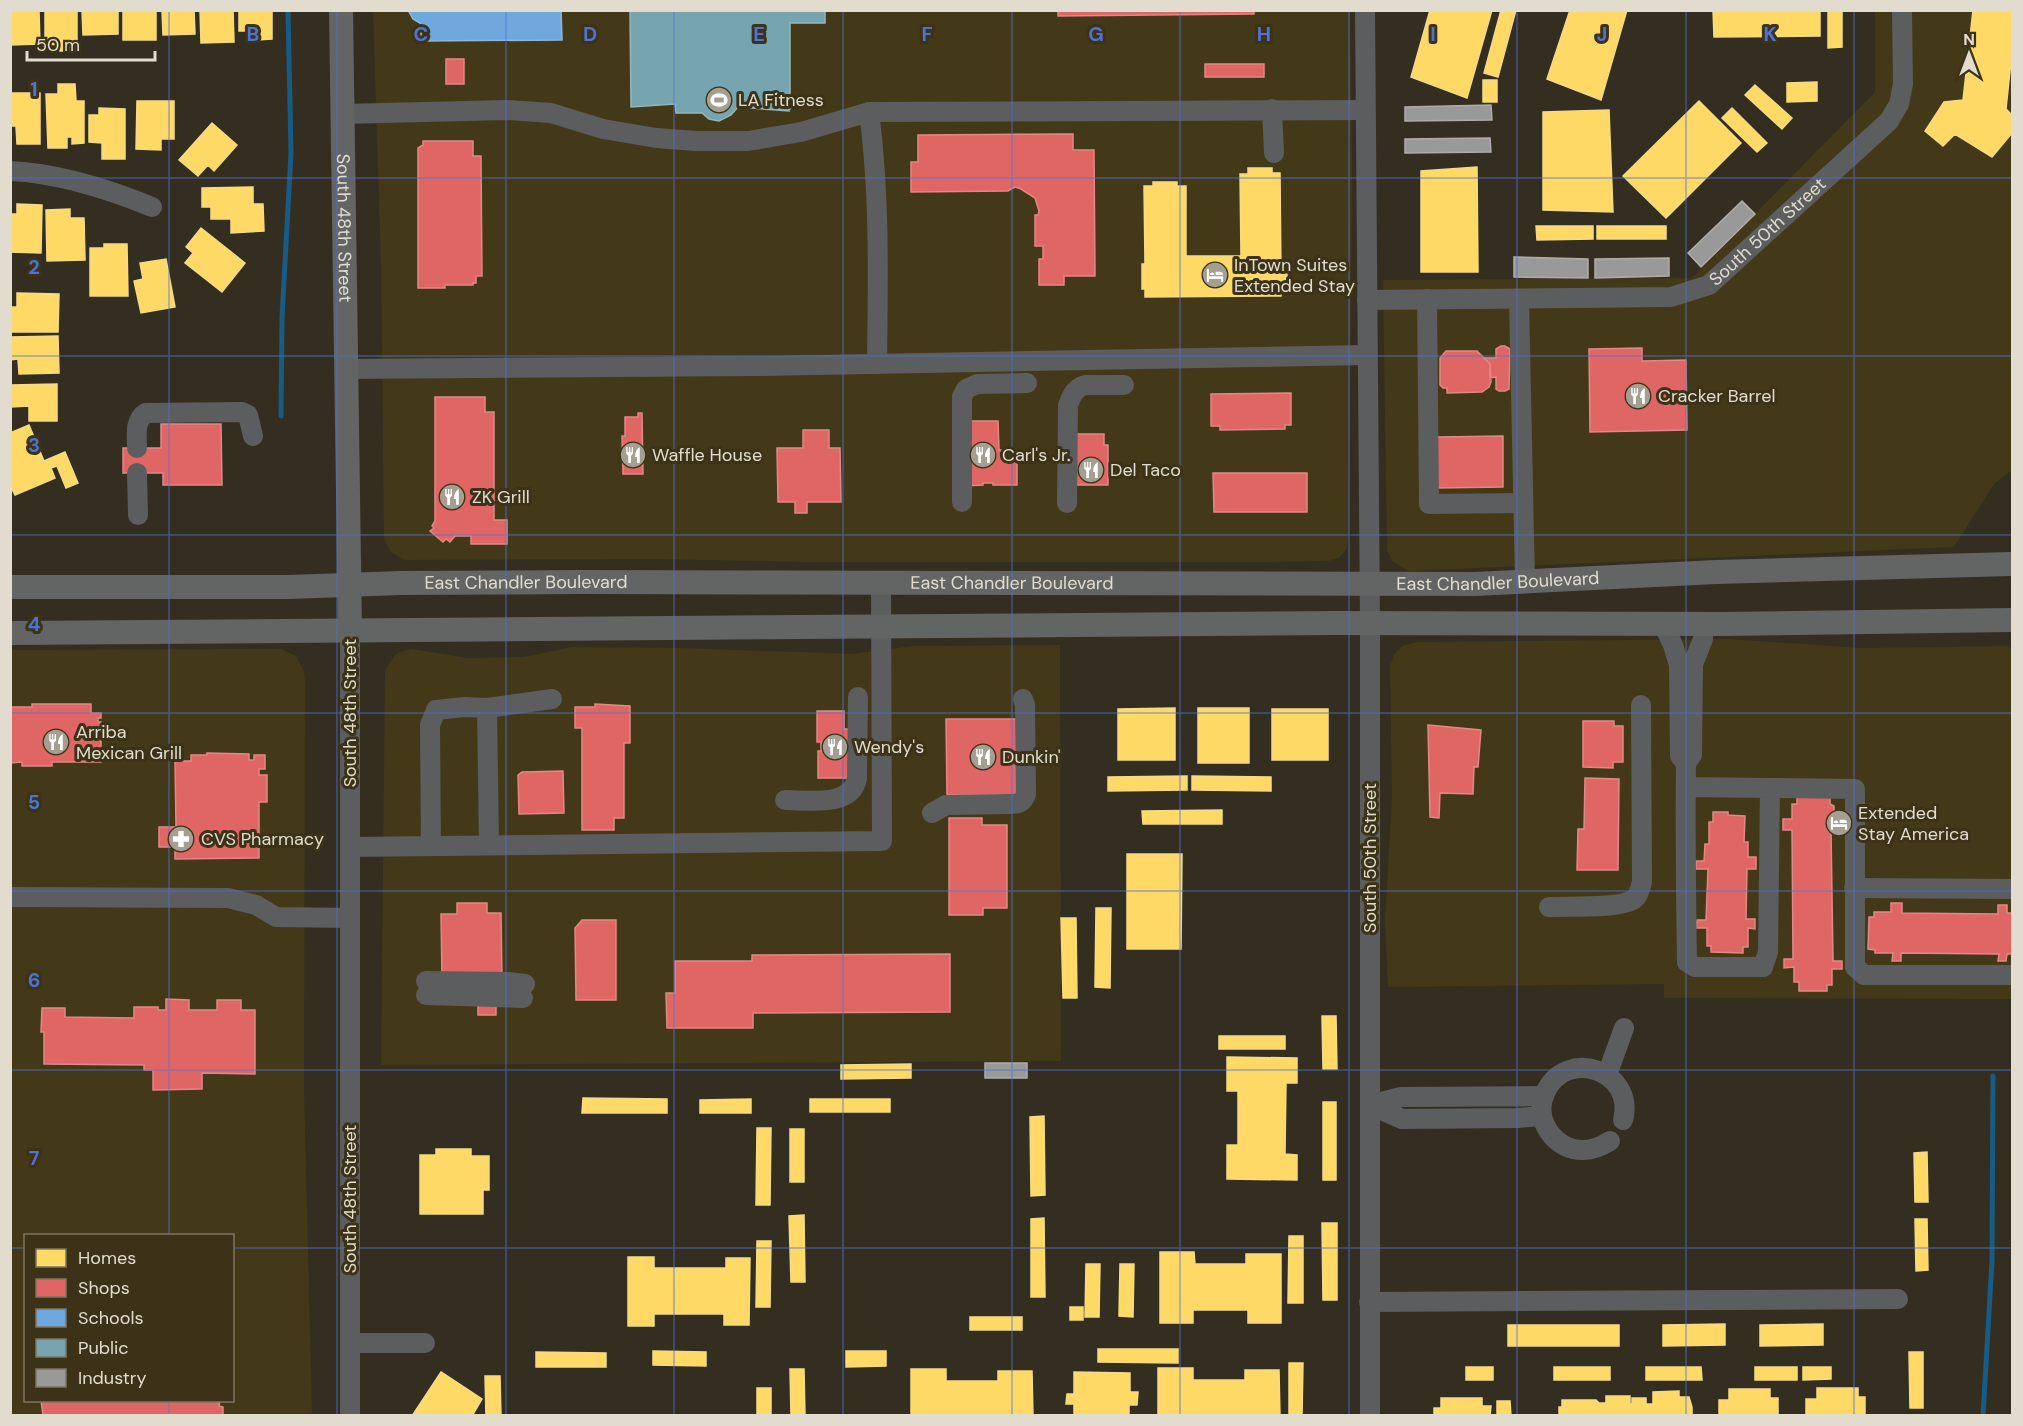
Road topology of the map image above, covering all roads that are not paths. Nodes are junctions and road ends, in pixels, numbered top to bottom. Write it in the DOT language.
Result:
graph roads {
  1 [pos="341,10"];
  2 [pos="1365,10"];
  3 [pos="1902,10"];
  4 [pos="1272,109"];
  5 [pos="1365,110"];
  6 [pos="869,112"];
  7 [pos="342,114"];
  8 [pos="1274,153"];
  9 [pos="10,171"];
  10 [pos="152,207"];
  11 [pos="1427,299"];
  12 [pos="1519,299"];
  13 [pos="1367,300"];
  14 [pos="1367,355"];
  15 [pos="877,364"];
  16 [pos="345,369"];
  17 [pos="1028,383"];
  18 [pos="1124,385"];
  19 [pos="253,435"];
  20 [pos="137,448"];
  21 [pos="137,473"];
  22 [pos="962,502"];
  23 [pos="1068,503"];
  24 [pos="1523,503"];
  25 [pos="138,515"];
  26 [pos="2013,564"];
  27 [pos="881,582"];
  28 [pos="1525,582"];
  29 [pos="1369,584"];
  30 [pos="348,585"];
  31 [pos="10,588"];
  32 [pos="2013,620"];
  33 [pos="1370,624"];
  34 [pos="1663,624"];
  35 [pos="1704,624"];
  36 [pos="881,627"];
  37 [pos="350,632"];
  38 [pos="10,633"];
  39 [pos="858,697"];
  40 [pos="552,699"];
  41 [pos="1023,699"];
  42 [pos="1635,705"];
  43 [pos="487,708"];
  44 [pos="1686,716"];
  45 [pos="1686,787"];
  46 [pos="1770,788"];
  47 [pos="785,800"];
  48 [pos="932,813"];
  49 [pos="489,845"];
  50 [pos="431,846"];
  51 [pos="350,847"];
  52 [pos="1854,888"];
  53 [pos="2013,889"];
  54 [pos="10,897"];
  55 [pos="1549,907"];
  56 [pos="350,918"];
  57 [pos="2013,975"];
  58 [pos="426,993"];
  59 [pos="523,995"];
  60 [pos="1624,1028"];
  61 [pos="1607,1075"];
  62 [pos="1453,1096"];
  63 [pos="1544,1096"];
  64 [pos="1370,1105"];
  65 [pos="1542,1116"];
  66 [pos="1453,1119"];
  67 [pos="1623,1120"];
  68 [pos="1610,1141"];
  69 [pos="1898,1299"];
  70 [pos="1369,1302"];
  71 [pos="350,1343"];
  72 [pos="426,1343"];
  73 [pos="350,1416"];
  74 [pos="1370,1416"];
  1 -- 7 [label="main road, South 48th Street"];
  2 -- 5 [label="street, South 50th Street"];
  3 -- 12 [label="street, South 50th Street"];
  4 -- 5 [label="street"];
  4 -- 6 [label="street"];
  4 -- 8 [label="street"];
  5 -- 13 [label="street, South 50th Street"];
  6 -- 7 [label="street"];
  6 -- 15 [label="street"];
  7 -- 16 [label="main road, South 48th Street"];
  9 -- 10 [label="street"];
  11 -- 12 [label="street, South 50th Street"];
  11 -- 13 [label="street, South 50th Street"];
  11 -- 24 [label="street"];
  12 -- 24 [label="street"];
  13 -- 14 [label="street, South 50th Street"];
  14 -- 15 [label="street"];
  14 -- 29 [label="street, South 50th Street"];
  15 -- 16 [label="street"];
  16 -- 30 [label="main road, South 48th Street"];
  17 -- 22 [label="street"];
  18 -- 23 [label="street"];
  19 -- 20 [label="street"];
  21 -- 25 [label="street"];
  24 -- 28 [label="street"];
  26 -- 28 [label="main road, East Chandler Boulevard"];
  27 -- 29 [label="main road, East Chandler Boulevard"];
  27 -- 30 [label="main road, East Chandler Boulevard"];
  27 -- 36 [label="street"];
  28 -- 29 [label="main road, East Chandler Boulevard"];
  29 -- 33 [label="street, South 50th Street"];
  30 -- 31 [label="main road, East Chandler Boulevard"];
  30 -- 37 [label="main road, South 48th Street"];
  32 -- 35 [label="main road"];
  33 -- 34 [label="main road"];
  33 -- 36 [label="main road"];
  33 -- 64 [label="street, South 50th Street"];
  34 -- 35 [label="main road"];
  34 -- 44 [label="street"];
  35 -- 44 [label="street"];
  36 -- 37 [label="main road"];
  36 -- 49 [label="street"];
  37 -- 38 [label="main road"];
  37 -- 51 [label="street, South 48th Street"];
  39 -- 47 [label="street"];
  40 -- 43 [label="street"];
  41 -- 48 [label="street"];
  42 -- 55 [label="street"];
  43 -- 49 [label="street"];
  43 -- 50 [label="street"];
  44 -- 45 [label="street"];
  45 -- 46 [label="street"];
  45 -- 46 [label="street"];
  46 -- 52 [label="street"];
  49 -- 50 [label="street"];
  50 -- 51 [label="street"];
  51 -- 56 [label="street, South 48th Street"];
  52 -- 53 [label="street"];
  52 -- 57 [label="street"];
  54 -- 56 [label="street"];
  56 -- 71 [label="street, South 48th Street"];
  58 -- 59 [label="street"];
  60 -- 61 [label="street"];
  61 -- 63 [label="street"];
  61 -- 67 [label="street"];
  62 -- 63 [label="street"];
  62 -- 64 [label="street"];
  62 -- 66 [label="street"];
  63 -- 65 [label="street"];
  64 -- 66 [label="street"];
  64 -- 70 [label="street, South 50th Street"];
  65 -- 66 [label="street"];
  65 -- 68 [label="street"];
  69 -- 70 [label="street"];
  70 -- 74 [label="street, South 50th Street"];
  71 -- 72 [label="street"];
  71 -- 73 [label="street, South 48th Street"];
}
